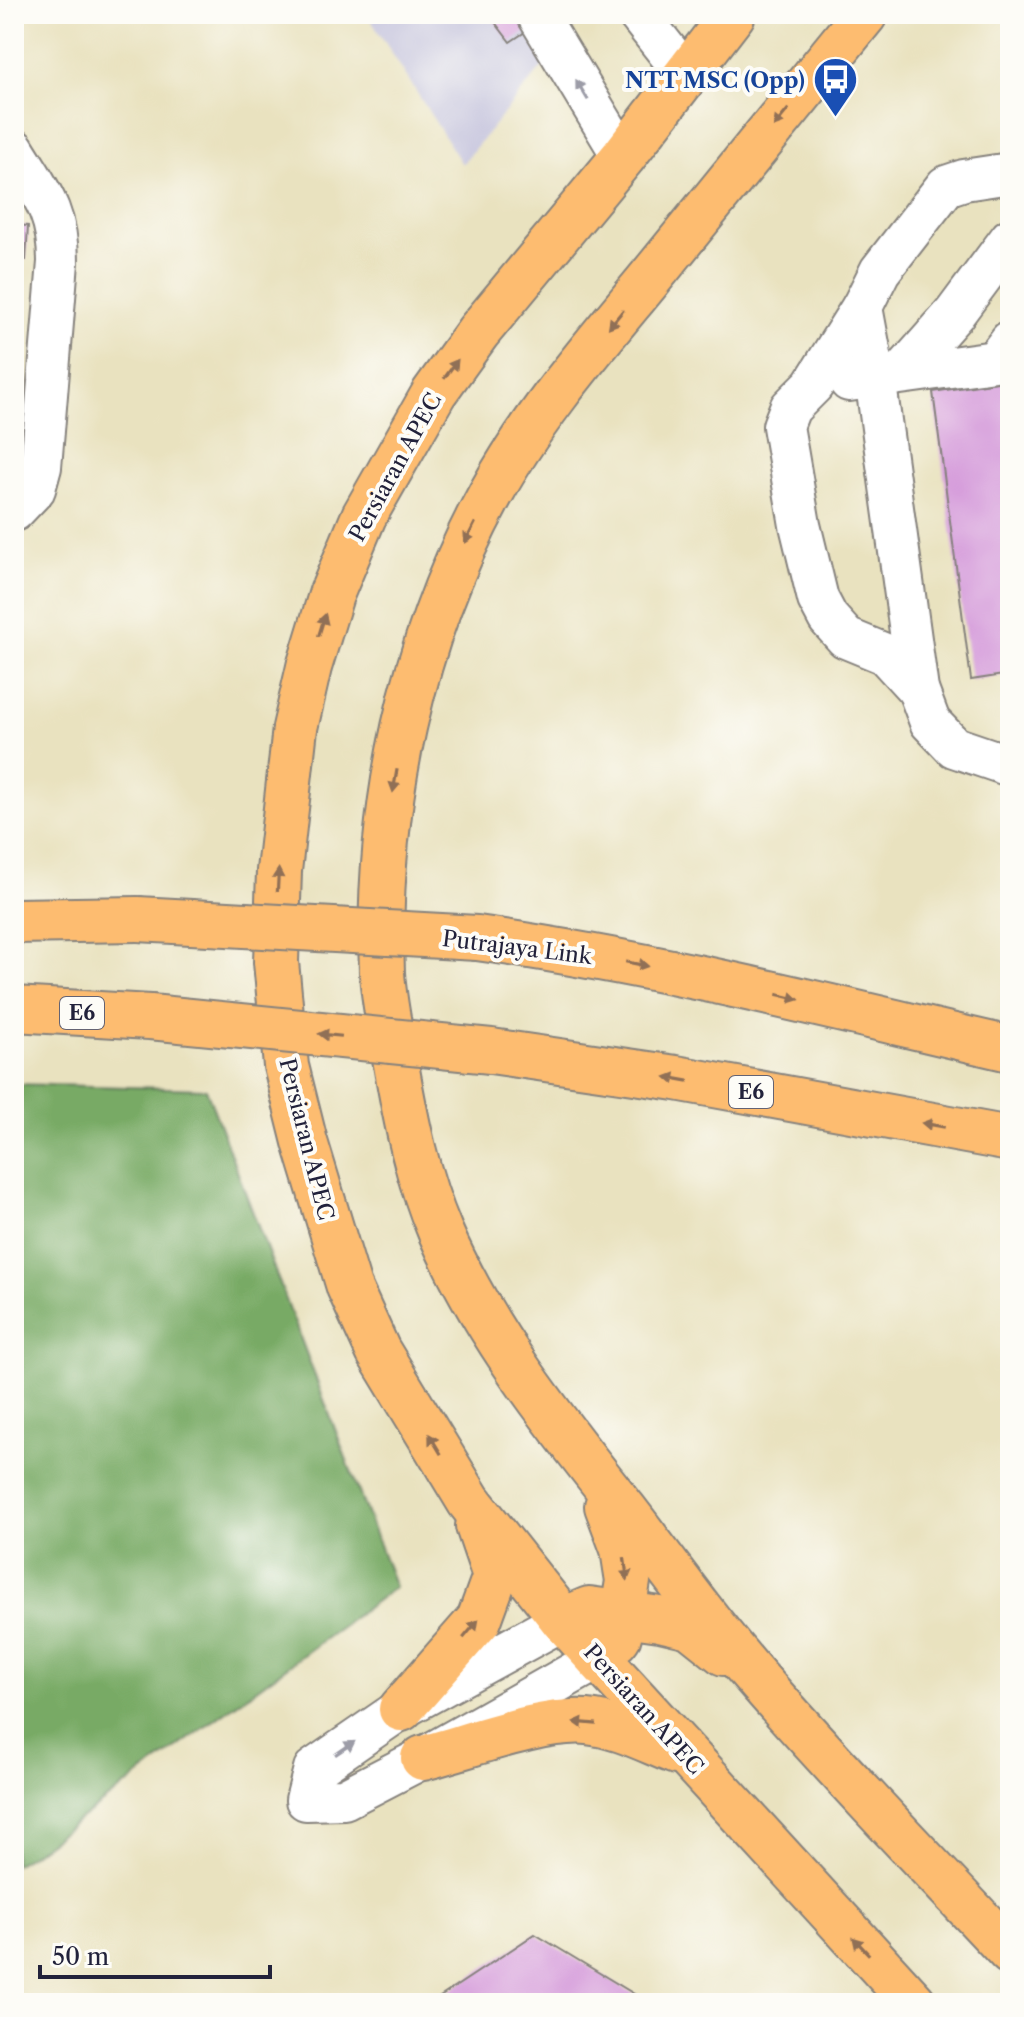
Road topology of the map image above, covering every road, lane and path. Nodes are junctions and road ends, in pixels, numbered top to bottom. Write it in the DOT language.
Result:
graph roads {
  1 [pos="537,14"];
  2 [pos="638,14"];
  3 [pos="733,14"];
  4 [pos="865,14"];
  5 [pos="687,76"];
  6 [pos="14,149"];
  7 [pos="623,157"];
  8 [pos="1010,173"];
  9 [pos="28,194"];
  10 [pos="1010,239"];
  11 [pos="862,307"];
  12 [pos="1010,341"];
  13 [pos="889,375"];
  14 [pos="813,385"];
  15 [pos="14,511"];
  16 [pos="918,690"];
  17 [pos="1010,766"];
  18 [pos="14,909"];
  19 [pos="126,919"];
  20 [pos="14,921"];
  21 [pos="14,1009"];
  22 [pos="1010,1049"];
  23 [pos="1010,1139"];
  24 [pos="596,1474"];
  25 [pos="469,1501"];
  26 [pos="622,1614"];
  27 [pos="563,1620"];
  28 [pos="598,1659"];
  29 [pos="756,1679"];
  30 [pos="401,1709"];
  31 [pos="685,1756"];
  32 [pos="423,1758"];
  33 [pos="1010,1952"];
  34 [pos="914,2003"];
  7 -- 1 [label="street, one-way"];
  2 -- 5 [label="street"];
  3 -- 5 [label="main road, Persiaran APEC"];
  4 -- 24 [label="main road, one-way"];
  5 -- 7 [label="main road, Persiaran APEC"];
  6 -- 9 [label="street"];
  25 -- 7 [label="main road, Persiaran APEC, one-way"];
  8 -- 11 [label="street"];
  9 -- 15 [label="street"];
  10 -- 13 [label="street"];
  11 -- 13 [label="street"];
  11 -- 14 [label="street"];
  12 -- 13 [label="street"];
  13 -- 14 [label="street"];
  13 -- 16 [label="street"];
  14 -- 16 [label="street"];
  16 -- 17 [label="street"];
  18 -- 19 [label="main road"];
  19 -- 20 [label="main road, Putrajaya Link"];
  19 -- 22 [label="main road, Putrajaya Link, one-way, bridge"];
  23 -- 21 [label="main road, E6, one-way, bridge"];
  24 -- 26 [label="main road, one-way"];
  24 -- 29 [label="main road"];
  25 -- 27 [label="main road, Persiaran APEC"];
  30 -- 25 [label="main road, one-way"];
  26 -- 27 [label="main road"];
  26 -- 28 [label="main road"];
  26 -- 29 [label="main road"];
  27 -- 28 [label="main road, Persiaran APEC"];
  27 -- 30 [label="street"];
  28 -- 31 [label="main road, Persiaran APEC"];
  28 -- 32 [label="street"];
  29 -- 33 [label="main road"];
  32 -- 30 [label="street, one-way"];
  31 -- 32 [label="main road, one-way"];
  34 -- 31 [label="main road, Persiaran APEC, one-way"];
}
